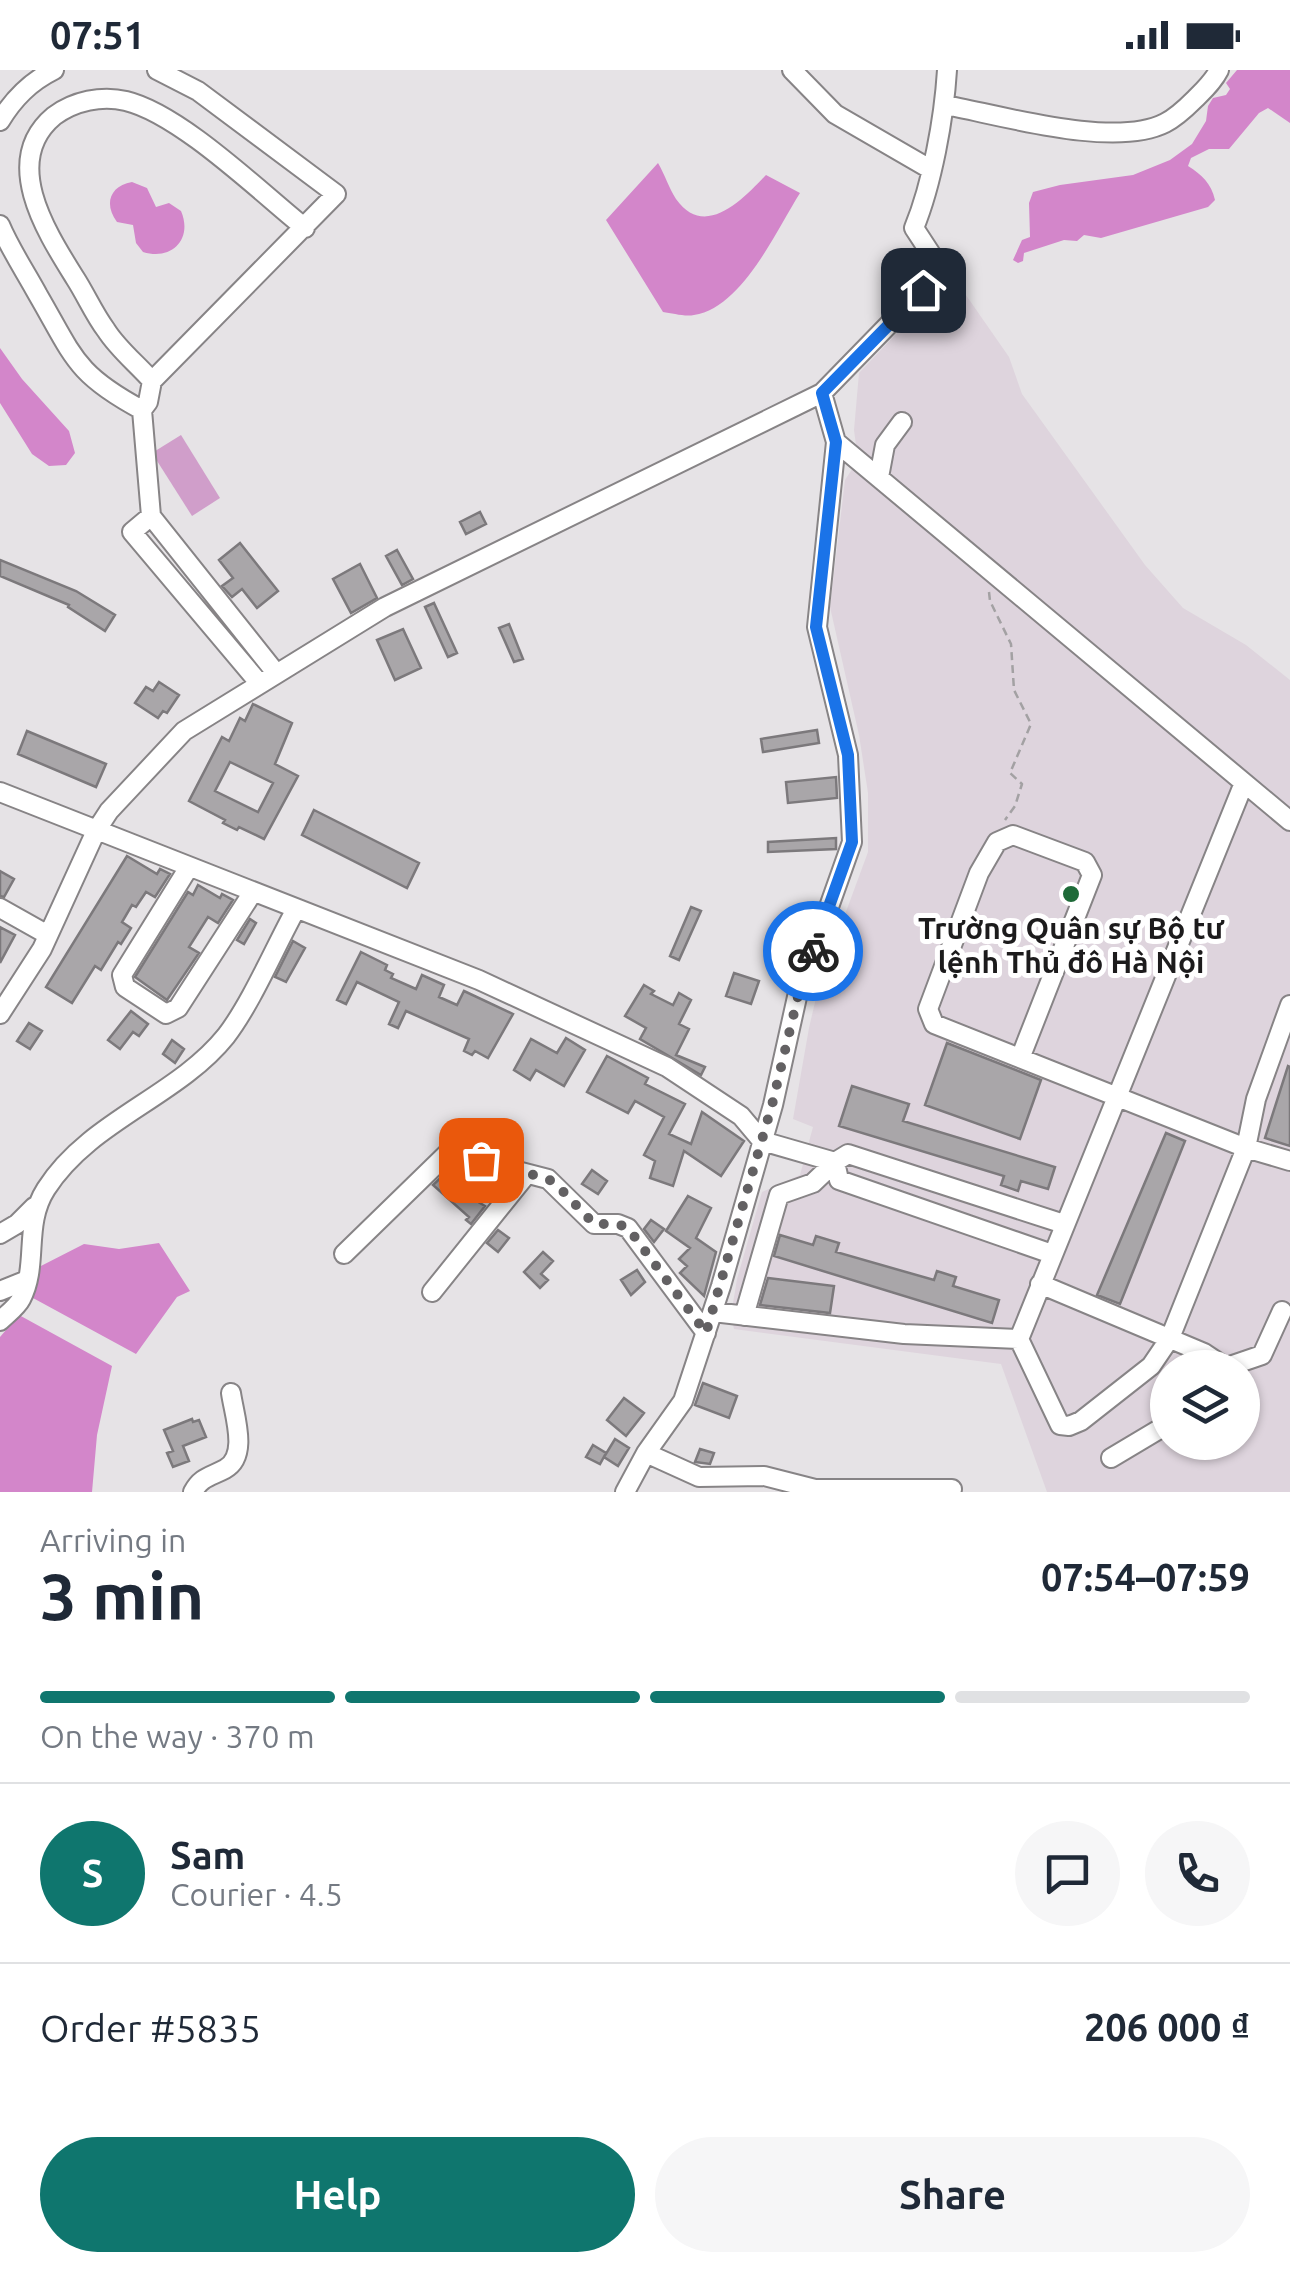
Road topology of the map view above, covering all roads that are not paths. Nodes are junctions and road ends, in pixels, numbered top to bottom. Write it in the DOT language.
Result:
graph roads {
  1 [pos="54,70"];
  2 [pos="157,70"];
  3 [pos="792,70"];
  4 [pos="948,70"];
  5 [pos="1219,70"];
  6 [pos="945,104"];
  7 [pos="0,121"];
  8 [pos="930,169"];
  9 [pos="0,224"];
  10 [pos="305,228"];
  11 [pos="152,381"];
  12 [pos="822,393"];
  13 [pos="142,410"];
  14 [pos="902,422"];
  15 [pos="836,442"];
  16 [pos="879,477"];
  17 [pos="151,516"];
  18 [pos="188,562"];
  19 [pos="169,576"];
  20 [pos="224,607"];
  21 [pos="206,620"];
  22 [pos="268,678"];
  23 [pos="1244,783"];
  24 [pos="0,792"];
  25 [pos="1290,821"];
  26 [pos="96,831"];
  27 [pos="189,867"];
  28 [pos="254,892"];
  29 [pos="0,908"];
  30 [pos="296,909"];
  31 [pos="48,935"];
  32 [pos="1290,1005"];
  33 [pos="0,1014"];
  34 [pos="1021,1056"];
  35 [pos="1118,1096"];
  36 [pos="762,1141"];
  37 [pos="1246,1148"];
  38 [pos="1290,1161"];
  39 [pos="835,1162"];
  40 [pos="526,1175"];
  41 [pos="975,1195"];
  42 [pos="38,1203"];
  43 [pos="966,1222"];
  44 [pos="1064,1224"];
  45 [pos="0,1234"];
  46 [pos="344,1254"];
  47 [pos="1052,1254"];
  48 [pos="27,1280"];
  49 [pos="1040,1284"];
  50 [pos="0,1291"];
  51 [pos="432,1292"];
  52 [pos="1282,1311"];
  53 [pos="712,1312"];
  54 [pos="744,1316"];
  55 [pos="0,1320"];
  56 [pos="706,1333"];
  57 [pos="1170,1338"];
  58 [pos="1019,1339"];
  59 [pos="1197,1350"];
  60 [pos="1260,1356"];
  61 [pos="230,1393"];
  62 [pos="1150,1435"];
  63 [pos="646,1453"];
  64 [pos="1111,1458"];
  65 [pos="952,1489"];
  66 [pos="193,1492"];
  67 [pos="626,1492"];
  1 -- 7 [label="street"];
  2 -- 10 [label="street"];
  3 -- 8 [label="street"];
  4 -- 6 [label="street"];
  5 -- 6 [label="street"];
  6 -- 8 [label="street"];
  8 -- 12 [label="street"];
  9 -- 13 [label="street"];
  10 -- 11 [label="street"];
  10 -- 11 [label="street"];
  11 -- 13 [label="street"];
  12 -- 15 [label="street"];
  12 -- 22 [label="street"];
  13 -- 17 [label="street"];
  14 -- 16 [label="street"];
  15 -- 16 [label="street"];
  15 -- 36 [label="street"];
  16 -- 23 [label="street"];
  17 -- 18 [label="street"];
  17 -- 19 [label="street"];
  18 -- 19 [label="street"];
  18 -- 20 [label="street"];
  19 -- 21 [label="street"];
  20 -- 21 [label="street"];
  20 -- 22 [label="street"];
  21 -- 22 [label="street"];
  22 -- 26 [label="street"];
  23 -- 25 [label="street"];
  23 -- 35 [label="street"];
  24 -- 26 [label="street"];
  26 -- 27 [label="street"];
  26 -- 31 [label="street"];
  27 -- 28 [label="street"];
  27 -- 28 [label="street"];
  28 -- 30 [label="street"];
  29 -- 31 [label="street"];
  30 -- 36 [label="street"];
  30 -- 42 [label="street"];
  31 -- 33 [label="street"];
  32 -- 37 [label="street"];
  34 -- 34 [label="street"];
  34 -- 35 [label="street"];
  35 -- 37 [label="street"];
  35 -- 44 [label="street"];
  36 -- 39 [label="street"];
  36 -- 53 [label="street"];
  37 -- 38 [label="street"];
  37 -- 57 [label="street"];
  39 -- 41 [label="street"];
  39 -- 43 [label="street"];
  39 -- 54 [label="street"];
  40 -- 46 [label="street"];
  40 -- 51 [label="street"];
  40 -- 56 [label="street"];
  41 -- 43 [label="street"];
  41 -- 44 [label="street"];
  42 -- 45 [label="street"];
  42 -- 48 [label="street"];
  43 -- 47 [label="street"];
  44 -- 47 [label="street"];
  47 -- 49 [label="street"];
  48 -- 50 [label="street"];
  48 -- 55 [label="street"];
  49 -- 57 [label="street"];
  49 -- 58 [label="street"];
  52 -- 60 [label="street"];
  53 -- 54 [label="street"];
  53 -- 56 [label="street"];
  54 -- 58 [label="street"];
  56 -- 63 [label="street"];
  57 -- 58 [label="street"];
  57 -- 59 [label="street"];
  61 -- 66 [label="street"];
  62 -- 64 [label="street"];
  63 -- 65 [label="street"];
  63 -- 67 [label="street"];
}
